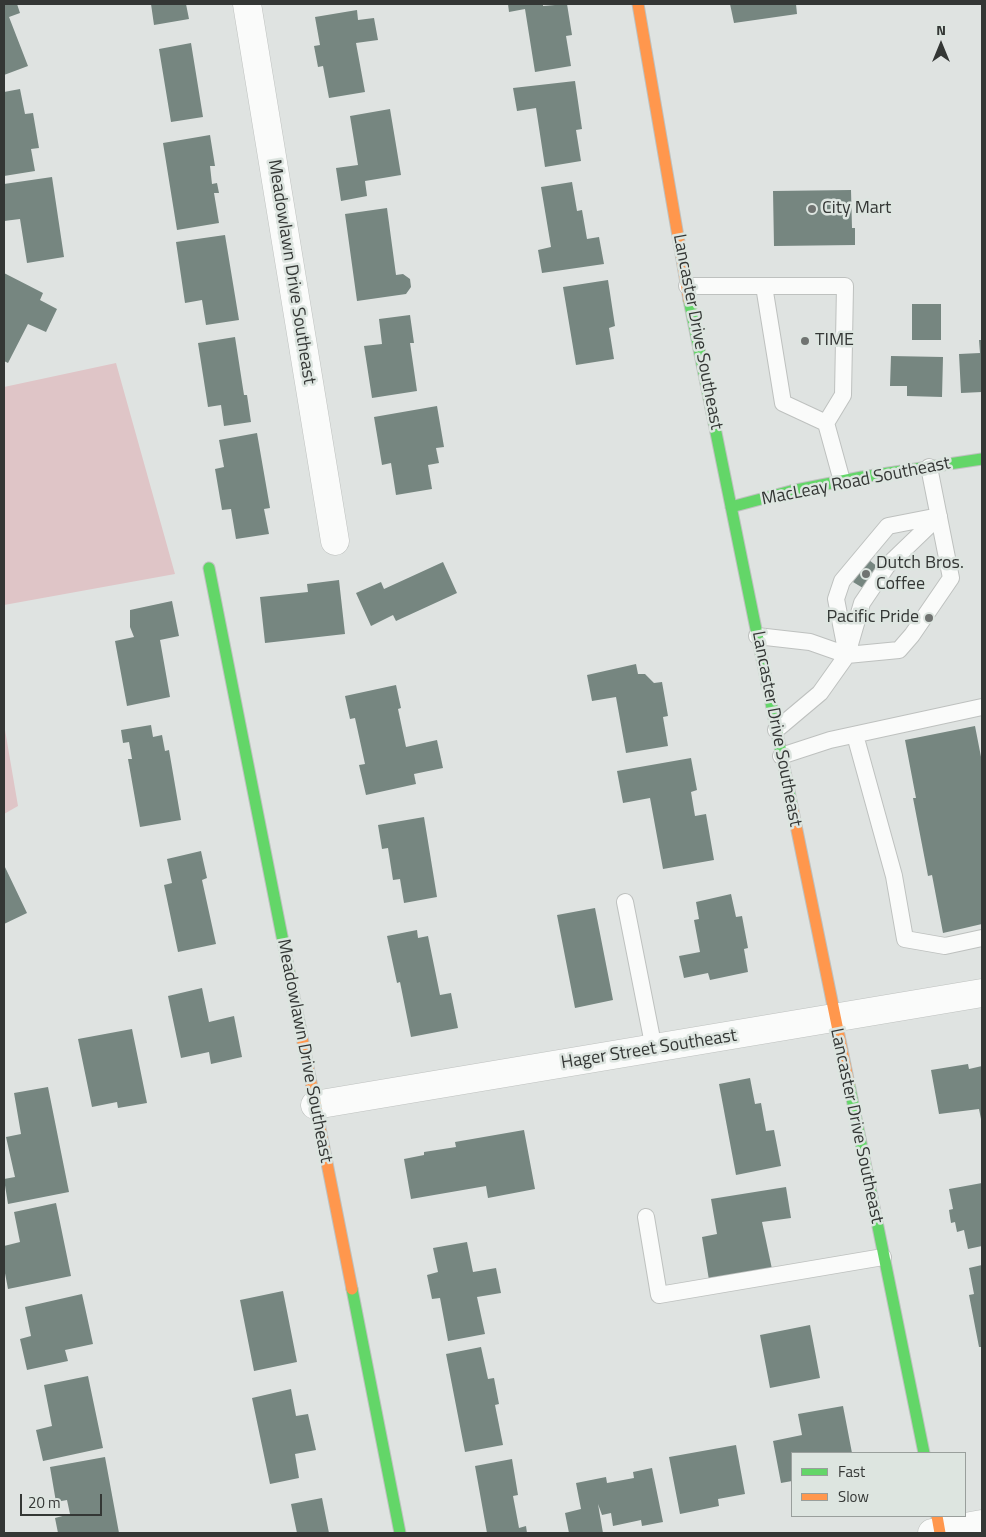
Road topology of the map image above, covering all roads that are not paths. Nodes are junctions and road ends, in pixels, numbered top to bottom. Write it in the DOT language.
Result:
graph roads {
  1 [pos="247,4"];
  2 [pos="638,4"];
  3 [pos="687,286"];
  4 [pos="764,286"];
  5 [pos="826,423"];
  6 [pos="982,459"];
  7 [pos="929,466"];
  8 [pos="842,481"];
  9 [pos="730,507"];
  10 [pos="939,516"];
  11 [pos="335,541"];
  12 [pos="208,568"];
  13 [pos="757,636"];
  14 [pos="847,655"];
  15 [pos="982,706"];
  16 [pos="776,730"];
  17 [pos="855,734"];
  18 [pos="781,756"];
  19 [pos="625,902"];
  20 [pos="982,938"];
  21 [pos="982,993"];
  22 [pos="834,1020"];
  23 [pos="654,1049"];
  24 [pos="315,1105"];
  25 [pos="646,1217"];
  26 [pos="883,1257"];
  27 [pos="924,1452"];
  28 [pos="982,1524"];
  29 [pos="937,1529"];
  30 [pos="400,1533"];
  1 -- 11 [label="street, Meadowlawn Drive Southeast"];
  2 -- 3 [label="main road, Lancaster Drive Southeast"];
  3 -- 4 [label="lane"];
  3 -- 9 [label="main road, Lancaster Drive Southeast"];
  4 -- 5 [label="lane"];
  4 -- 5 [label="lane"];
  5 -- 8 [label="lane"];
  6 -- 7 [label="main road, MacLeay Road Southeast"];
  7 -- 8 [label="main road, MacLeay Road Southeast"];
  7 -- 10 [label="lane"];
  8 -- 9 [label="main road, MacLeay Road Southeast"];
  9 -- 13 [label="main road, Lancaster Drive Southeast"];
  10 -- 14 [label="lane"];
  10 -- 14 [label="lane"];
  10 -- 14 [label="lane"];
  12 -- 24 [label="main road, Meadowlawn Drive Southeast"];
  13 -- 14 [label="lane"];
  13 -- 16 [label="main road, Lancaster Drive Southeast"];
  14 -- 16 [label="lane"];
  15 -- 17 [label="lane"];
  16 -- 18 [label="main road, Lancaster Drive Southeast"];
  17 -- 18 [label="lane"];
  17 -- 20 [label="lane"];
  18 -- 22 [label="main road, Lancaster Drive Southeast"];
  19 -- 23 [label="lane"];
  21 -- 22 [label="street, Hager Street Southeast"];
  22 -- 23 [label="street, Hager Street Southeast"];
  22 -- 26 [label="main road, Lancaster Drive Southeast"];
  23 -- 24 [label="street, Hager Street Southeast"];
  24 -- 30 [label="main road, Meadowlawn Drive Southeast"];
  25 -- 26 [label="lane"];
  26 -- 27 [label="main road, Lancaster Drive Southeast"];
  28 -- 29 [label="street"];
}
